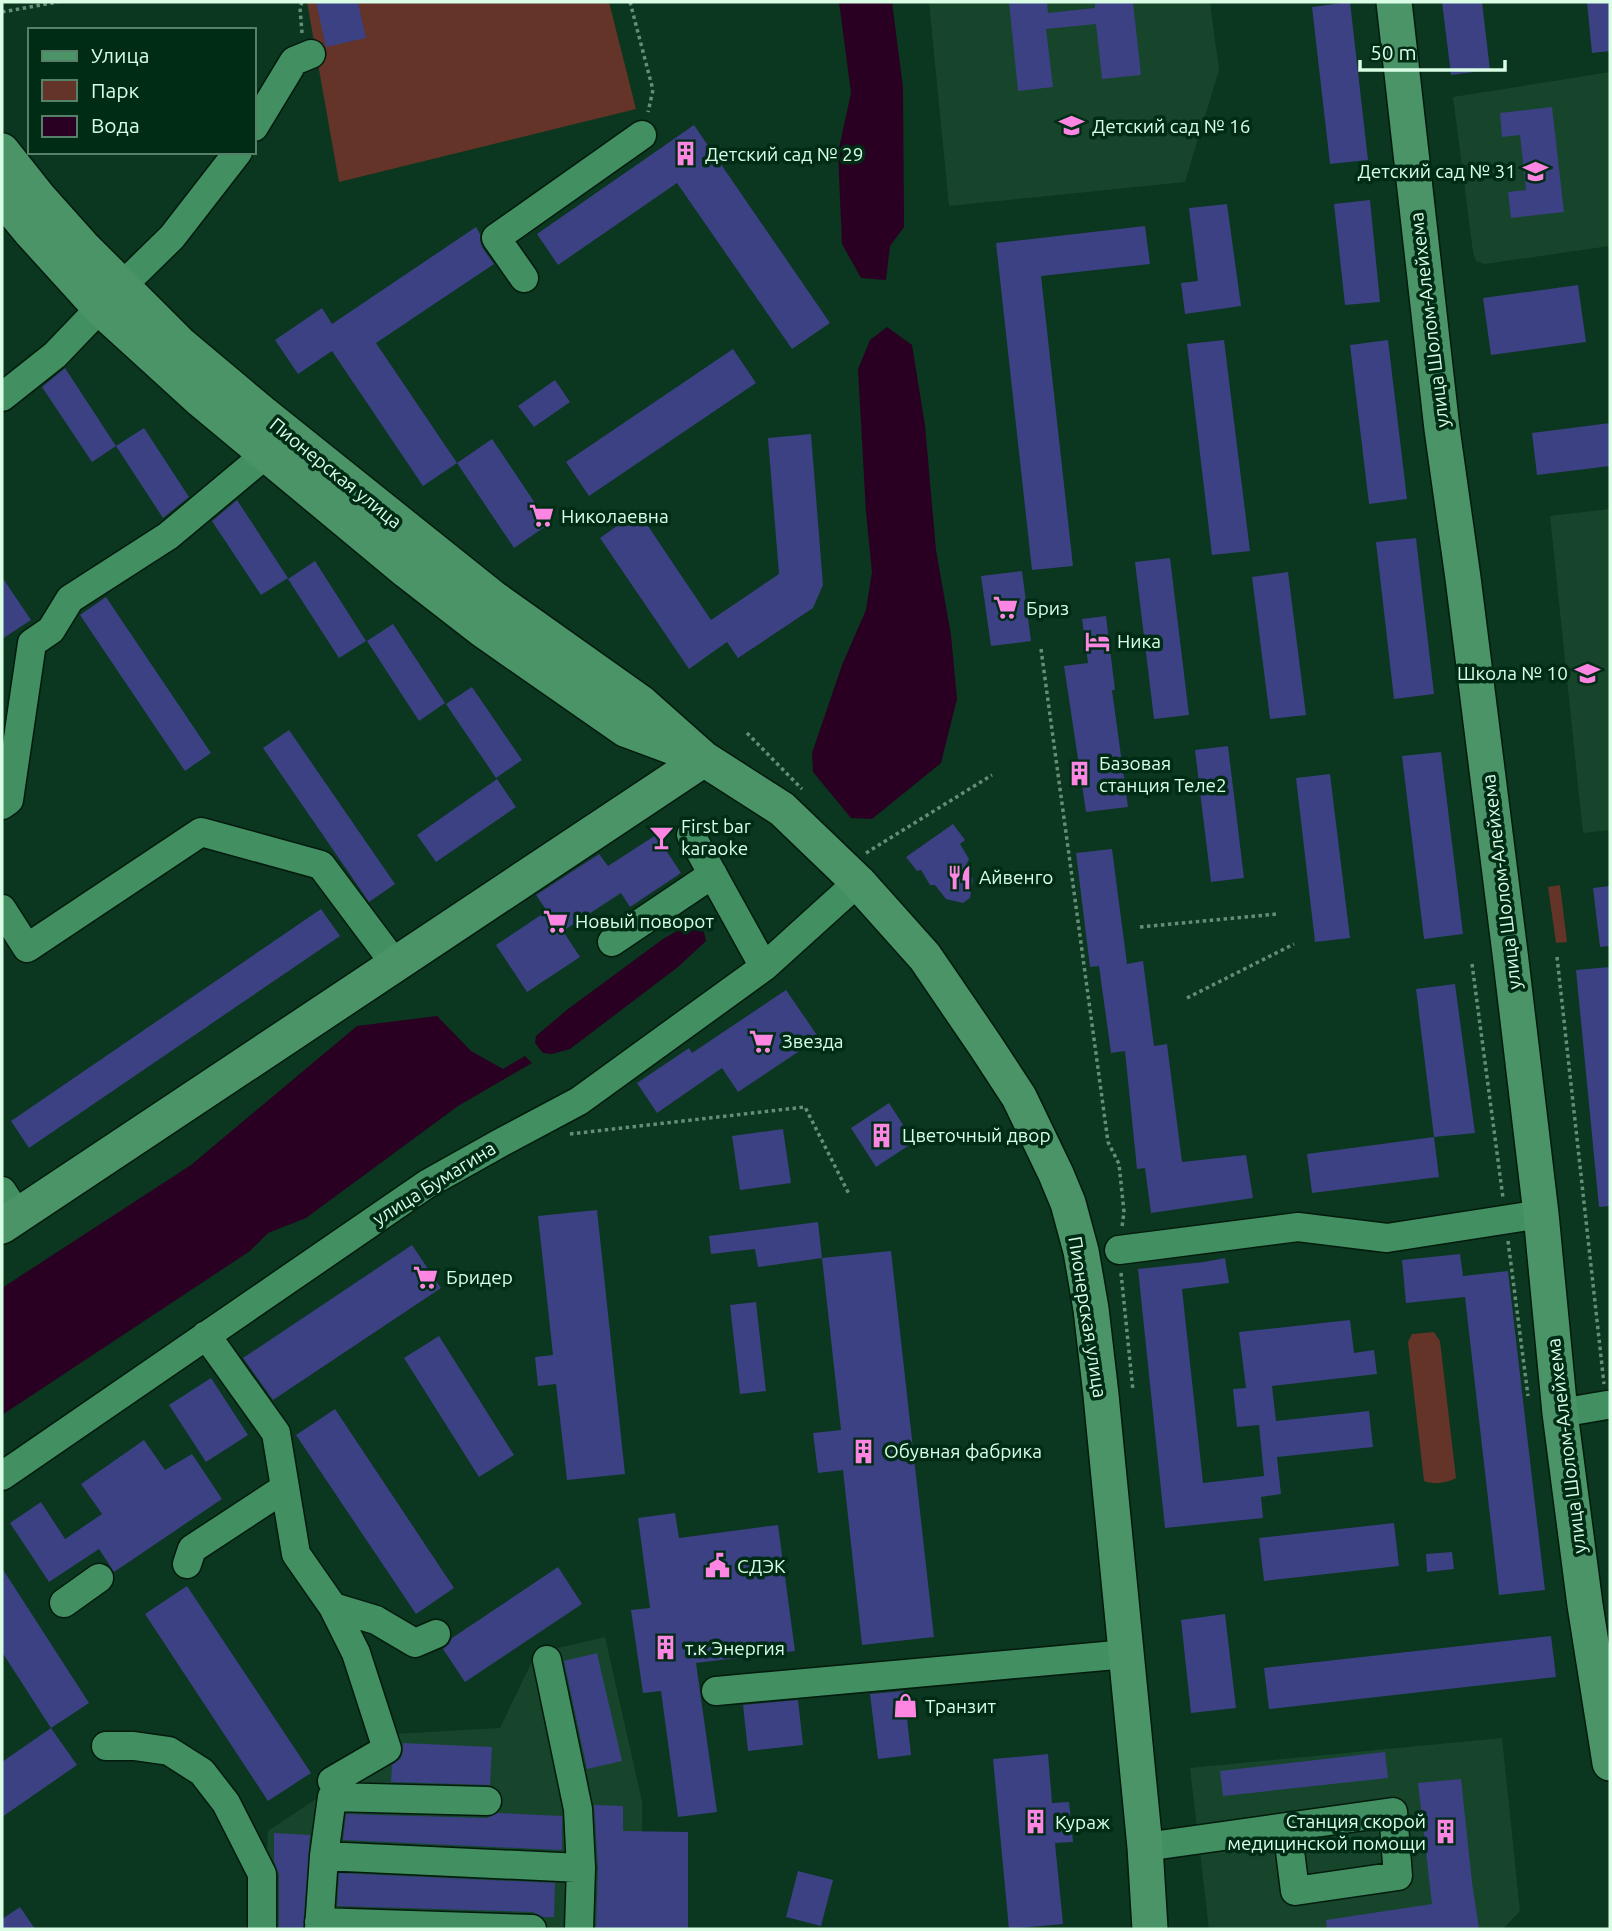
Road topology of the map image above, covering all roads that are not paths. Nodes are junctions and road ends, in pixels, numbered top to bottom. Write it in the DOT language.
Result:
graph roads {
  1 [pos="1394,2"];
  2 [pos="311,54"];
  3 [pos="256,124"];
  4 [pos="642,135"];
  5 [pos="2,151"];
  6 [pos="236,154"];
  7 [pos="2,197"];
  8 [pos="524,278"];
  9 [pos="111,297"];
  10 [pos="2,397"];
  11 [pos="264,455"];
  12 [pos="704,759"];
  13 [pos="2,805"];
  14 [pos="691,835"];
  15 [pos="862,867"];
  16 [pos="713,874"];
  17 [pos="2,909"];
  18 [pos="612,942"];
  19 [pos="394,964"];
  20 [pos="764,967"];
  21 [pos="7,1210"];
  22 [pos="1541,1214"];
  23 [pos="1119,1250"];
  24 [pos="206,1335"];
  25 [pos="1606,1396"];
  26 [pos="1560,1413"];
  27 [pos="2,1476"];
  28 [pos="285,1488"];
  29 [pos="187,1564"];
  30 [pos="99,1578"];
  31 [pos="64,1603"];
  32 [pos="333,1607"];
  33 [pos="436,1634"];
  34 [pos="1126,1654"];
  35 [pos="547,1660"];
  36 [pos="716,1691"];
  37 [pos="106,1746"];
  38 [pos="1610,1763"];
  39 [pos="332,1780"];
  40 [pos="487,1801"];
  41 [pos="1287,1827"];
  42 [pos="1145,1847"];
  43 [pos="324,1856"];
  44 [pos="581,1868"];
  45 [pos="319,1926"];
  46 [pos="262,1929"];
  47 [pos="532,1929"];
  48 [pos="579,1929"];
  49 [pos="1150,1929"];
  1 -- 22 [label="main road, улица Шолом-Алейхема"];
  2 -- 3 [label="street"];
  4 -- 8 [label="street"];
  5 -- 9 [label="main road, Пионерская улица"];
  6 -- 9 [label="street"];
  7 -- 9 [label="main road, Пионерская улица"];
  9 -- 10 [label="street"];
  9 -- 11 [label="main road, Пионерская улица"];
  9 -- 12 [label="main road, Пионерская улица"];
  11 -- 12 [label="main road, Пионерская улица"];
  11 -- 13 [label="street"];
  12 -- 15 [label="main road, Пионерская улица"];
  12 -- 19 [label="main road"];
  14 -- 16 [label="street"];
  15 -- 20 [label="street, улица Бумагина"];
  15 -- 34 [label="main road, Пионерская улица"];
  16 -- 18 [label="street"];
  16 -- 20 [label="street"];
  17 -- 19 [label="street"];
  19 -- 21 [label="main road"];
  20 -- 24 [label="street, улица Бумагина"];
  22 -- 23 [label="street"];
  22 -- 26 [label="main road, улица Шолом-Алейхема"];
  24 -- 27 [label="street, улица Бумагина"];
  24 -- 28 [label="street"];
  25 -- 26 [label="street"];
  26 -- 38 [label="main road, улица Шолом-Алейхема"];
  28 -- 29 [label="street"];
  28 -- 32 [label="street"];
  30 -- 31 [label="street"];
  32 -- 33 [label="street"];
  32 -- 39 [label="street"];
  34 -- 36 [label="street"];
  34 -- 42 [label="main road, Пионерская улица"];
  35 -- 44 [label="street"];
  37 -- 46 [label="street"];
  40 -- 43 [label="street"];
  41 -- 42 [label="street"];
  42 -- 49 [label="main road, Пионерская улица"];
  43 -- 44 [label="street"];
  43 -- 45 [label="street"];
  44 -- 48 [label="street"];
  45 -- 47 [label="street"];
}
